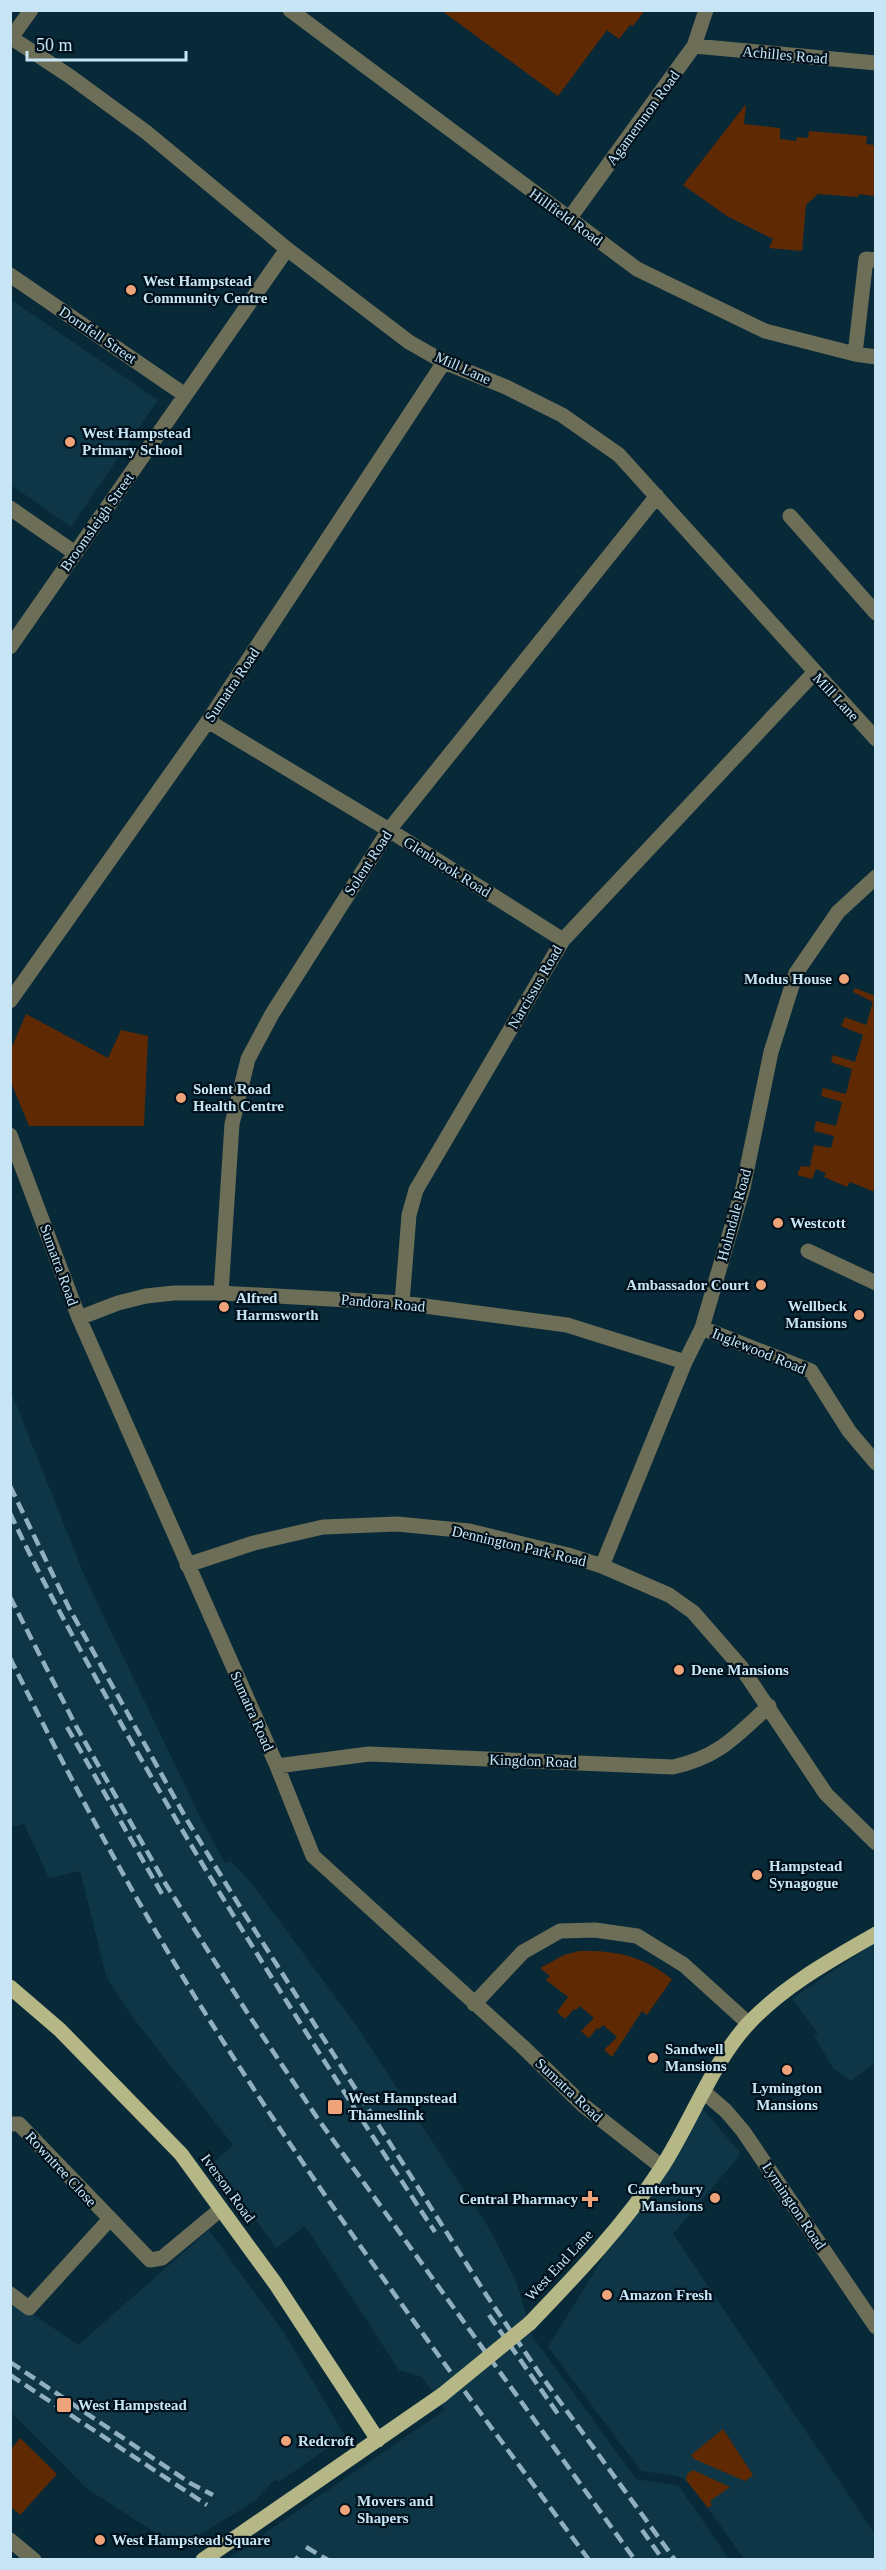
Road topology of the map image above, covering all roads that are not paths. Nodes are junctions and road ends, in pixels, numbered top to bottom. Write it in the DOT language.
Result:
graph roads {
  1 [pos="31,10"];
  2 [pos="290,10"];
  3 [pos="706,10"];
  4 [pos="11,38"];
  5 [pos="694,46"];
  6 [pos="876,63"];
  7 [pos="569,219"];
  8 [pos="287,249"];
  9 [pos="876,260"];
  10 [pos="10,275"];
  11 [pos="855,354"];
  12 [pos="876,357"];
  13 [pos="444,362"];
  14 [pos="185,395"];
  15 [pos="657,496"];
  16 [pos="10,508"];
  17 [pos="790,516"];
  18 [pos="75,553"];
  19 [pos="876,613"];
  20 [pos="10,647"];
  21 [pos="814,673"];
  22 [pos="208,721"];
  23 [pos="876,739"];
  24 [pos="388,830"];
  25 [pos="876,878"];
  26 [pos="563,940"];
  27 [pos="10,1001"];
  28 [pos="10,1135"];
  29 [pos="808,1251"];
  30 [pos="876,1283"];
  31 [pos="221,1293"];
  32 [pos="402,1303"];
  33 [pos="79,1318"];
  34 [pos="702,1328"];
  35 [pos="685,1362"];
  36 [pos="876,1463"];
  37 [pos="187,1565"];
  38 [pos="602,1566"];
  39 [pos="769,1706"];
  40 [pos="277,1766"];
  41 [pos="876,1843"];
  42 [pos="876,1934"];
  43 [pos="10,1987"];
  44 [pos="474,2004"];
  45 [pos="748,2023"];
  46 [pos="704,2092"];
  47 [pos="10,2124"];
  48 [pos="662,2167"];
  49 [pos="221,2210"];
  50 [pos="109,2220"];
  51 [pos="10,2294"];
  52 [pos="876,2327"];
  53 [pos="378,2440"];
  54 [pos="10,2540"];
  55 [pos="34,2559"];
  56 [pos="203,2559"];
  1 -- 4 [label="street"];
  2 -- 7 [label="street, Hillfield Road"];
  3 -- 5 [label="street, Agamemnon Road"];
  4 -- 8 [label="street, Mill Lane"];
  5 -- 6 [label="street, Achilles Road"];
  5 -- 7 [label="street, Agamemnon Road"];
  7 -- 11 [label="street, Hillfield Road"];
  8 -- 13 [label="street, Mill Lane"];
  8 -- 14 [label="street, Broomsleigh Street"];
  9 -- 11 [label="street"];
  10 -- 14 [label="street, Dornfell Street"];
  11 -- 12 [label="street, Hillfield Road"];
  13 -- 15 [label="street, Mill Lane"];
  13 -- 22 [label="street, Sumatra Road"];
  14 -- 18 [label="street, Broomsleigh Street"];
  15 -- 21 [label="street, Mill Lane"];
  15 -- 24 [label="street, Solent Road"];
  16 -- 18 [label="street"];
  17 -- 19 [label="street"];
  18 -- 20 [label="street, Broomsleigh Street"];
  21 -- 23 [label="street, Mill Lane"];
  21 -- 26 [label="street, Narcissus Road"];
  22 -- 24 [label="street, Glenbrook Road"];
  22 -- 27 [label="street, Sumatra Road"];
  24 -- 26 [label="street, Glenbrook Road"];
  24 -- 31 [label="street, Solent Road"];
  25 -- 34 [label="street, Holmdale Road"];
  26 -- 32 [label="street, Narcissus Road"];
  28 -- 33 [label="street, Sumatra Road"];
  29 -- 30 [label="street"];
  31 -- 32 [label="street, Pandora Road"];
  31 -- 33 [label="street, Pandora Road"];
  32 -- 35 [label="street, Pandora Road"];
  33 -- 37 [label="street, Sumatra Road"];
  34 -- 35 [label="street, Holmdale Road"];
  34 -- 36 [label="street, Inglewood Road"];
  35 -- 38 [label="street, Holmdale Road"];
  37 -- 38 [label="street, Dennington Park Road"];
  37 -- 40 [label="street, Sumatra Road"];
  38 -- 39 [label="street, Dennington Park Road"];
  39 -- 40 [label="street, Kingdon Road"];
  39 -- 41 [label="street, Dennington Park Road"];
  40 -- 44 [label="street, Sumatra Road"];
  42 -- 45 [label="main road, West End Lane"];
  43 -- 49 [label="main road, Iverson Road"];
  44 -- 45 [label="street"];
  44 -- 48 [label="street, Sumatra Road"];
  45 -- 46 [label="main road, West End Lane"];
  46 -- 48 [label="main road, West End Lane"];
  46 -- 52 [label="street, Lymington Road"];
  47 -- 50 [label="street, Rowntree Close"];
  48 -- 53 [label="main road, West End Lane, bridge"];
  49 -- 50 [label="street, Rowntree Close"];
  49 -- 53 [label="main road, Iverson Road"];
  50 -- 51 [label="street, Rowntree Close"];
  53 -- 56 [label="main road, West End Lane"];
  54 -- 55 [label="street"];
}
